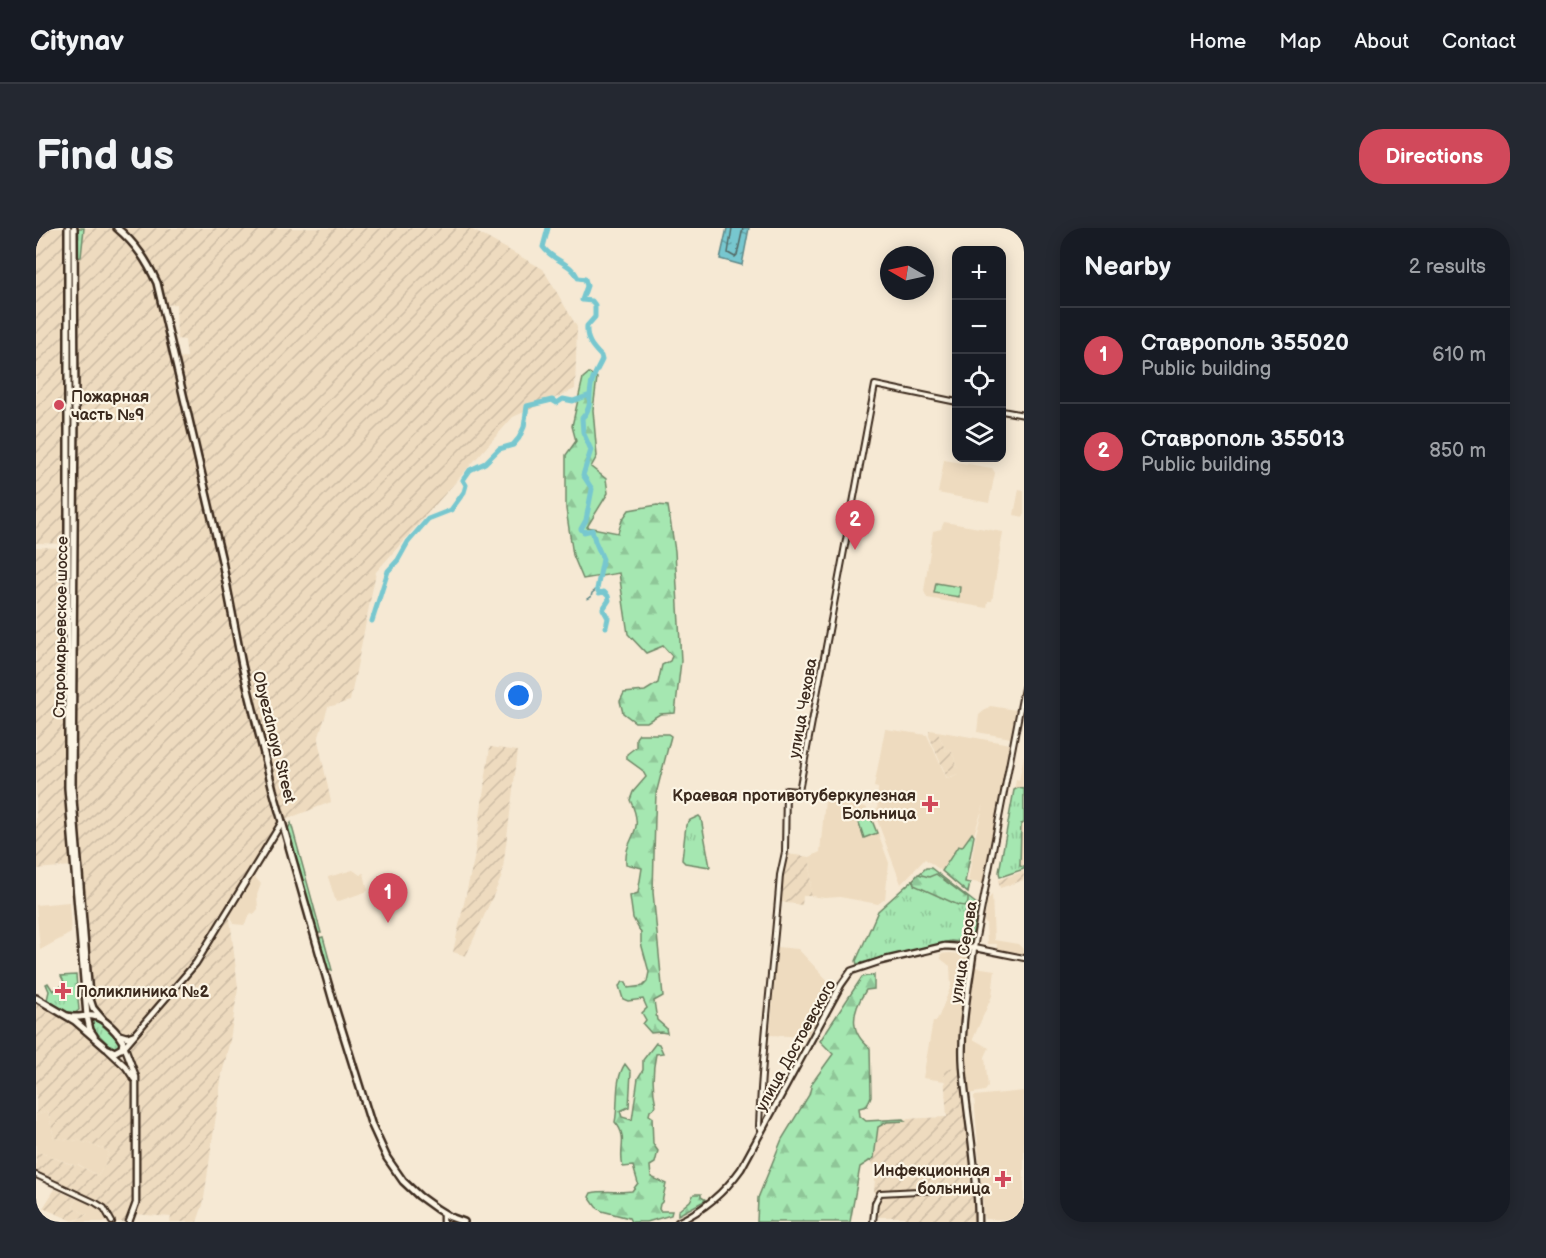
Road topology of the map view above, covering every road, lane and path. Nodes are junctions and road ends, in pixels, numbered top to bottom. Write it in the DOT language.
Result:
graph roads {
  1 [pos="68,228"];
  2 [pos="74,228"];
  3 [pos="117,228"];
  4 [pos="952,401"];
  5 [pos="72,403"];
  6 [pos="1006,412"];
  7 [pos="1024,415"];
  8 [pos="1024,688"];
  9 [pos="282,822"];
  10 [pos="287,842"];
  11 [pos="271,843"];
  12 [pos="974,948"];
  13 [pos="1024,958"];
  14 [pos="36,998"];
  15 [pos="86,1013"];
  16 [pos="68,1016"];
  17 [pos="98,1018"];
  18 [pos="104,1021"];
  19 [pos="88,1027"];
  20 [pos="137,1033"];
  21 [pos="117,1034"];
  22 [pos="94,1036"];
  23 [pos="131,1039"];
  24 [pos="123,1046"];
  25 [pos="106,1048"];
  26 [pos="129,1055"];
  27 [pos="135,1085"];
  28 [pos="762,1130"];
  29 [pos="36,1175"];
  30 [pos="977,1188"];
  31 [pos="443,1213"];
  32 [pos="112,1222"];
  33 [pos="129,1222"];
  34 [pos="443,1222"];
  35 [pos="464,1222"];
  36 [pos="678,1222"];
  37 [pos="873,1222"];
  38 [pos="978,1222"];
  1 -- 5 [label="main road, Старомарьевское шоссе"];
  2 -- 5 [label="main road, Старомарьевское шоссе"];
  3 -- 9 [label="main road, Obyezdnaya Street"];
  4 -- 28 [label="street, улица Чехова"];
  5 -- 15 [label="main road, Старомарьевское шоссе"];
  5 -- 18 [label="main road, Старомарьевское шоссе"];
  6 -- 7 [label="street"];
  8 -- 12 [label="street, улица Серова"];
  9 -- 10 [label="main road, Obyezdnaya Street"];
  9 -- 11 [label="main road"];
  10 -- 11 [label="main road"];
  10 -- 31 [label="main road, Obyezdnaya Street"];
  11 -- 20 [label="main road"];
  12 -- 13 [label="street"];
  12 -- 28 [label="main road, улица Достоевского"];
  12 -- 30 [label="main road, улица Серова"];
  14 -- 16 [label="main road"];
  15 -- 16 [label="main road"];
  15 -- 17 [label="main road"];
  15 -- 19 [label="main road, Старомарьевское шоссе"];
  16 -- 22 [label="main road"];
  17 -- 18 [label="main road"];
  17 -- 19 [label="main road"];
  18 -- 21 [label="main road"];
  19 -- 22 [label="main road"];
  20 -- 21 [label="main road"];
  20 -- 23 [label="main road"];
  21 -- 24 [label="main road"];
  22 -- 25 [label="main road"];
  23 -- 24 [label="main road"];
  23 -- 26 [label="main road"];
  24 -- 25 [label="main road"];
  24 -- 26 [label="main road"];
  25 -- 27 [label="main road"];
  26 -- 27 [label="main road"];
  27 -- 33 [label="main road"];
  28 -- 36 [label="main road, улица Достоевского"];
  29 -- 32 [label="street"];
  30 -- 37 [label="street"];
  30 -- 38 [label="main road, улица Серова"];
  31 -- 34 [label="main road"];
  31 -- 35 [label="main road, Obyezdnaya Street"];
}
